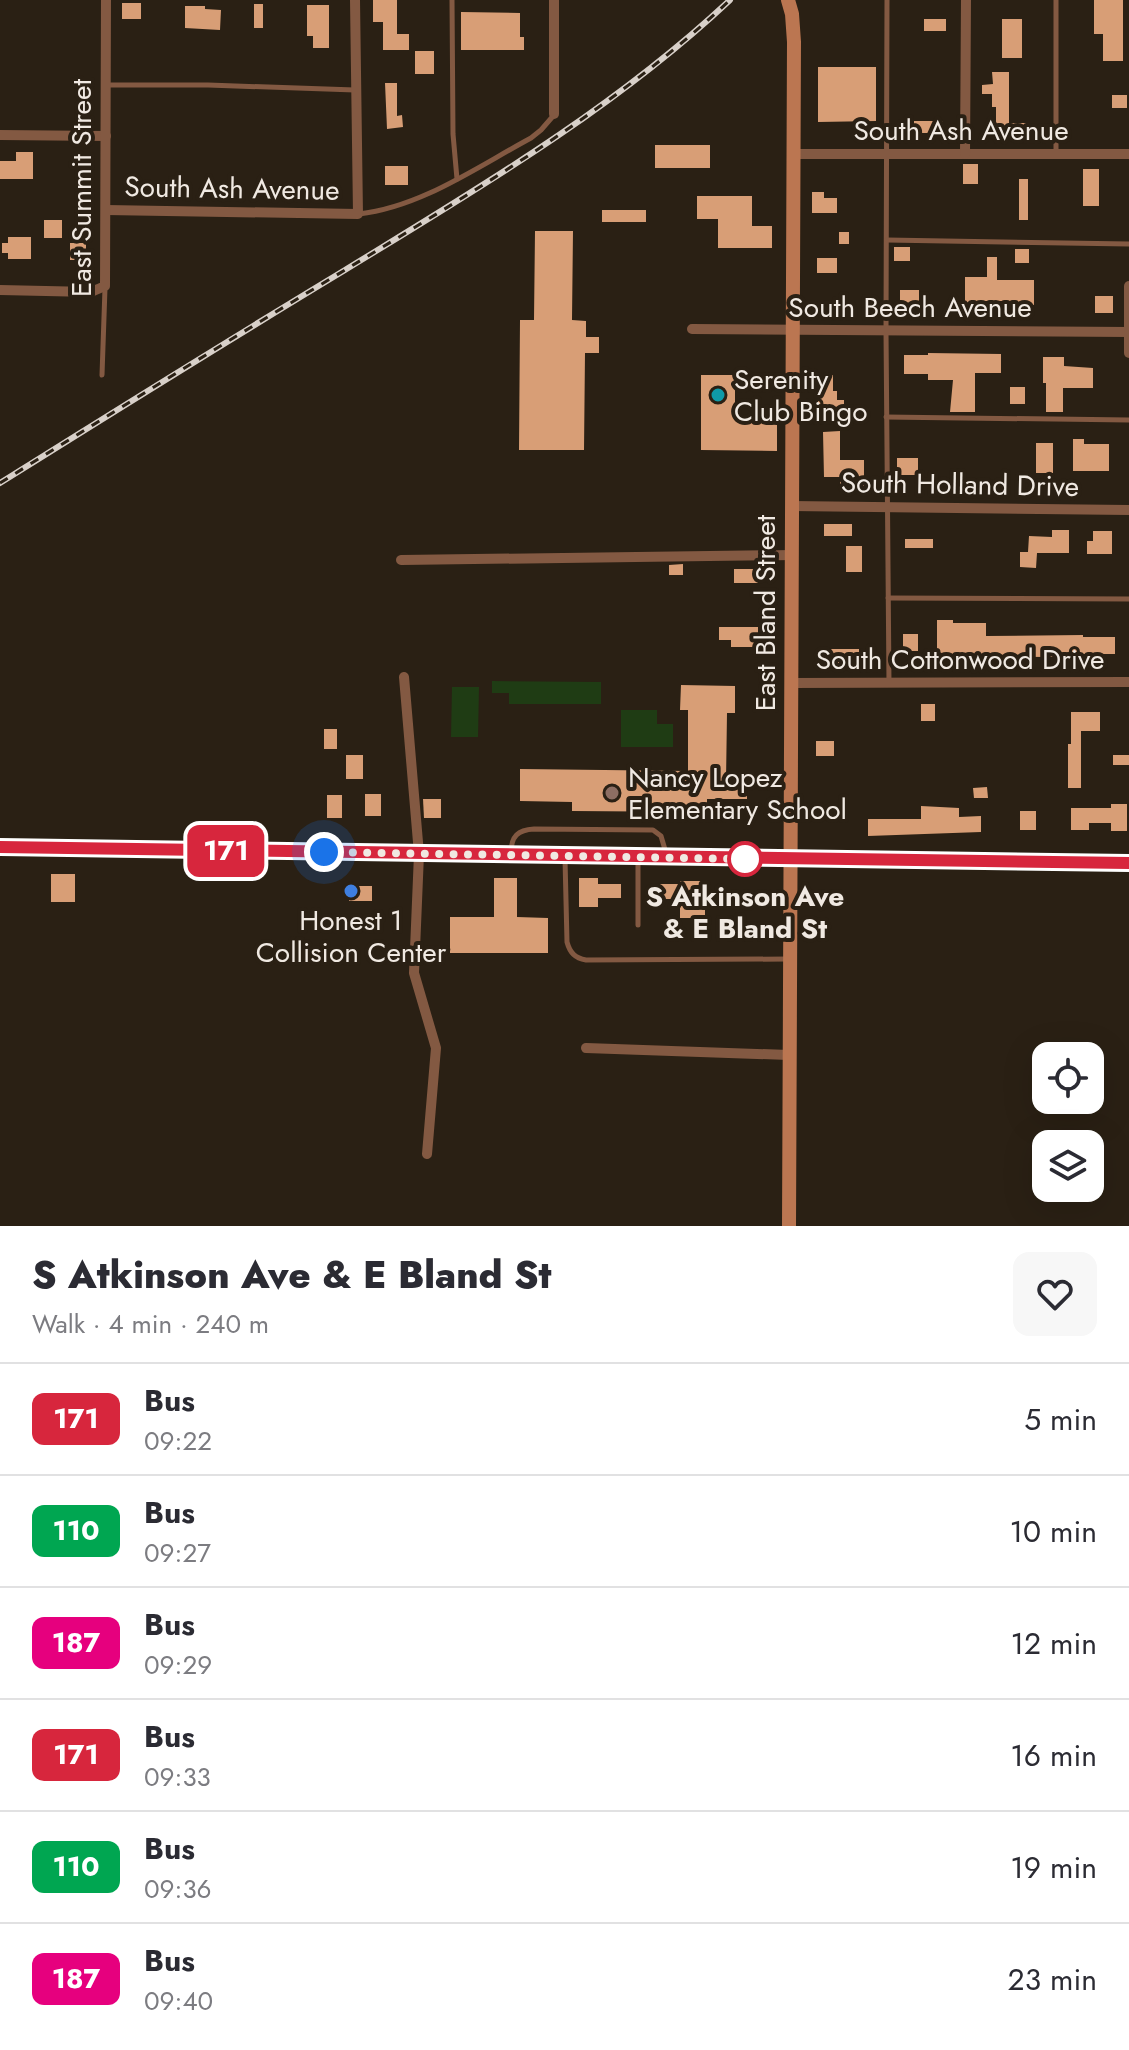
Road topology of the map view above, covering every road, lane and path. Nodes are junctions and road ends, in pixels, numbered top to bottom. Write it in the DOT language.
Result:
graph roads {
  1 [pos="106,0"];
  2 [pos="355,0"];
  3 [pos="452,0"];
  4 [pos="554,0"];
  5 [pos="788,0"];
  6 [pos="887,0"];
  7 [pos="966,0"];
  8 [pos="1056,0"];
  9 [pos="106,85"];
  10 [pos="356,91"];
  11 [pos="554,114"];
  12 [pos="0,135"];
  13 [pos="106,136"];
  14 [pos="794,154"];
  15 [pos="887,154"];
  16 [pos="965,154"];
  17 [pos="1056,154"];
  18 [pos="1129,154"];
  19 [pos="457,179"];
  20 [pos="106,210"];
  21 [pos="358,214"];
  22 [pos="887,240"];
  23 [pos="1129,244"];
  24 [pos="105,286"];
  25 [pos="1129,286"];
  26 [pos="0,290"];
  27 [pos="692,329"];
  28 [pos="792,330"];
  29 [pos="886,331"];
  30 [pos="1128,332"];
  31 [pos="1129,353"];
  32 [pos="102,375"];
  33 [pos="886,417"];
  34 [pos="1129,420"];
  35 [pos="791,506"];
  36 [pos="887,507"];
  37 [pos="1129,510"];
  38 [pos="792,555"];
  39 [pos="401,560"];
  40 [pos="888,598"];
  41 [pos="1129,599"];
  42 [pos="404,677"];
  43 [pos="1129,682"];
  44 [pos="791,683"];
  45 [pos="889,683"];
  46 [pos="0,847"];
  47 [pos="419,854"];
  48 [pos="511,855"];
  49 [pos="565,856"];
  50 [pos="638,857"];
  51 [pos="666,858"];
  52 [pos="789,859"];
  53 [pos="1129,863"];
  54 [pos="638,925"];
  55 [pos="789,959"];
  56 [pos="586,1048"];
  57 [pos="789,1055"];
  58 [pos="427,1154"];
  59 [pos="789,1226"];
  1 -- 9 [label="street, East Summit Street"];
  2 -- 10 [label="street"];
  3 -- 19 [label="lane"];
  4 -- 11 [label="street"];
  5 -- 14 [label="street, East Bland Street"];
  6 -- 15 [label="lane"];
  7 -- 16 [label="street"];
  8 -- 17 [label="lane"];
  9 -- 10 [label="lane"];
  9 -- 13 [label="street, East Summit Street"];
  10 -- 21 [label="street"];
  11 -- 19 [label="lane"];
  12 -- 13 [label="street"];
  13 -- 20 [label="street, East Summit Street"];
  14 -- 15 [label="street, South Ash Avenue"];
  14 -- 28 [label="street, East Bland Street"];
  15 -- 16 [label="street, South Ash Avenue"];
  15 -- 22 [label="lane"];
  16 -- 17 [label="street, South Ash Avenue"];
  17 -- 18 [label="street, South Ash Avenue"];
  19 -- 21 [label="lane"];
  20 -- 21 [label="street, South Ash Avenue"];
  20 -- 24 [label="street, East Summit Street"];
  22 -- 23 [label="lane"];
  22 -- 29 [label="lane"];
  24 -- 26 [label="street"];
  24 -- 32 [label="lane, East Summit Street"];
  25 -- 30 [label="street"];
  27 -- 28 [label="street, South Beech Avenue"];
  28 -- 29 [label="street, South Beech Avenue"];
  28 -- 35 [label="street, East Bland Street"];
  29 -- 30 [label="street, South Beech Avenue"];
  29 -- 33 [label="lane"];
  30 -- 31 [label="street"];
  33 -- 34 [label="lane"];
  33 -- 36 [label="lane"];
  35 -- 36 [label="street, South Holland Drive"];
  35 -- 38 [label="street, East Bland Street"];
  36 -- 37 [label="street, South Holland Drive"];
  36 -- 40 [label="lane"];
  38 -- 39 [label="street"];
  38 -- 44 [label="street, East Bland Street"];
  40 -- 41 [label="lane"];
  40 -- 45 [label="lane"];
  42 -- 47 [label="street"];
  43 -- 45 [label="street, South Cottonwood Drive"];
  44 -- 45 [label="street, South Cottonwood Drive"];
  44 -- 52 [label="street, East Bland Street"];
  46 -- 47 [label="street"];
  47 -- 48 [label="street"];
  47 -- 58 [label="street"];
  48 -- 49 [label="street"];
  48 -- 51 [label="lane"];
  49 -- 50 [label="street"];
  49 -- 55 [label="lane"];
  50 -- 51 [label="street"];
  50 -- 54 [label="lane"];
  51 -- 52 [label="street"];
  52 -- 53 [label="street"];
  52 -- 55 [label="street, East Bland Street"];
  55 -- 57 [label="street, East Bland Street"];
  56 -- 57 [label="street"];
  57 -- 59 [label="street, East Bland Street"];
}
